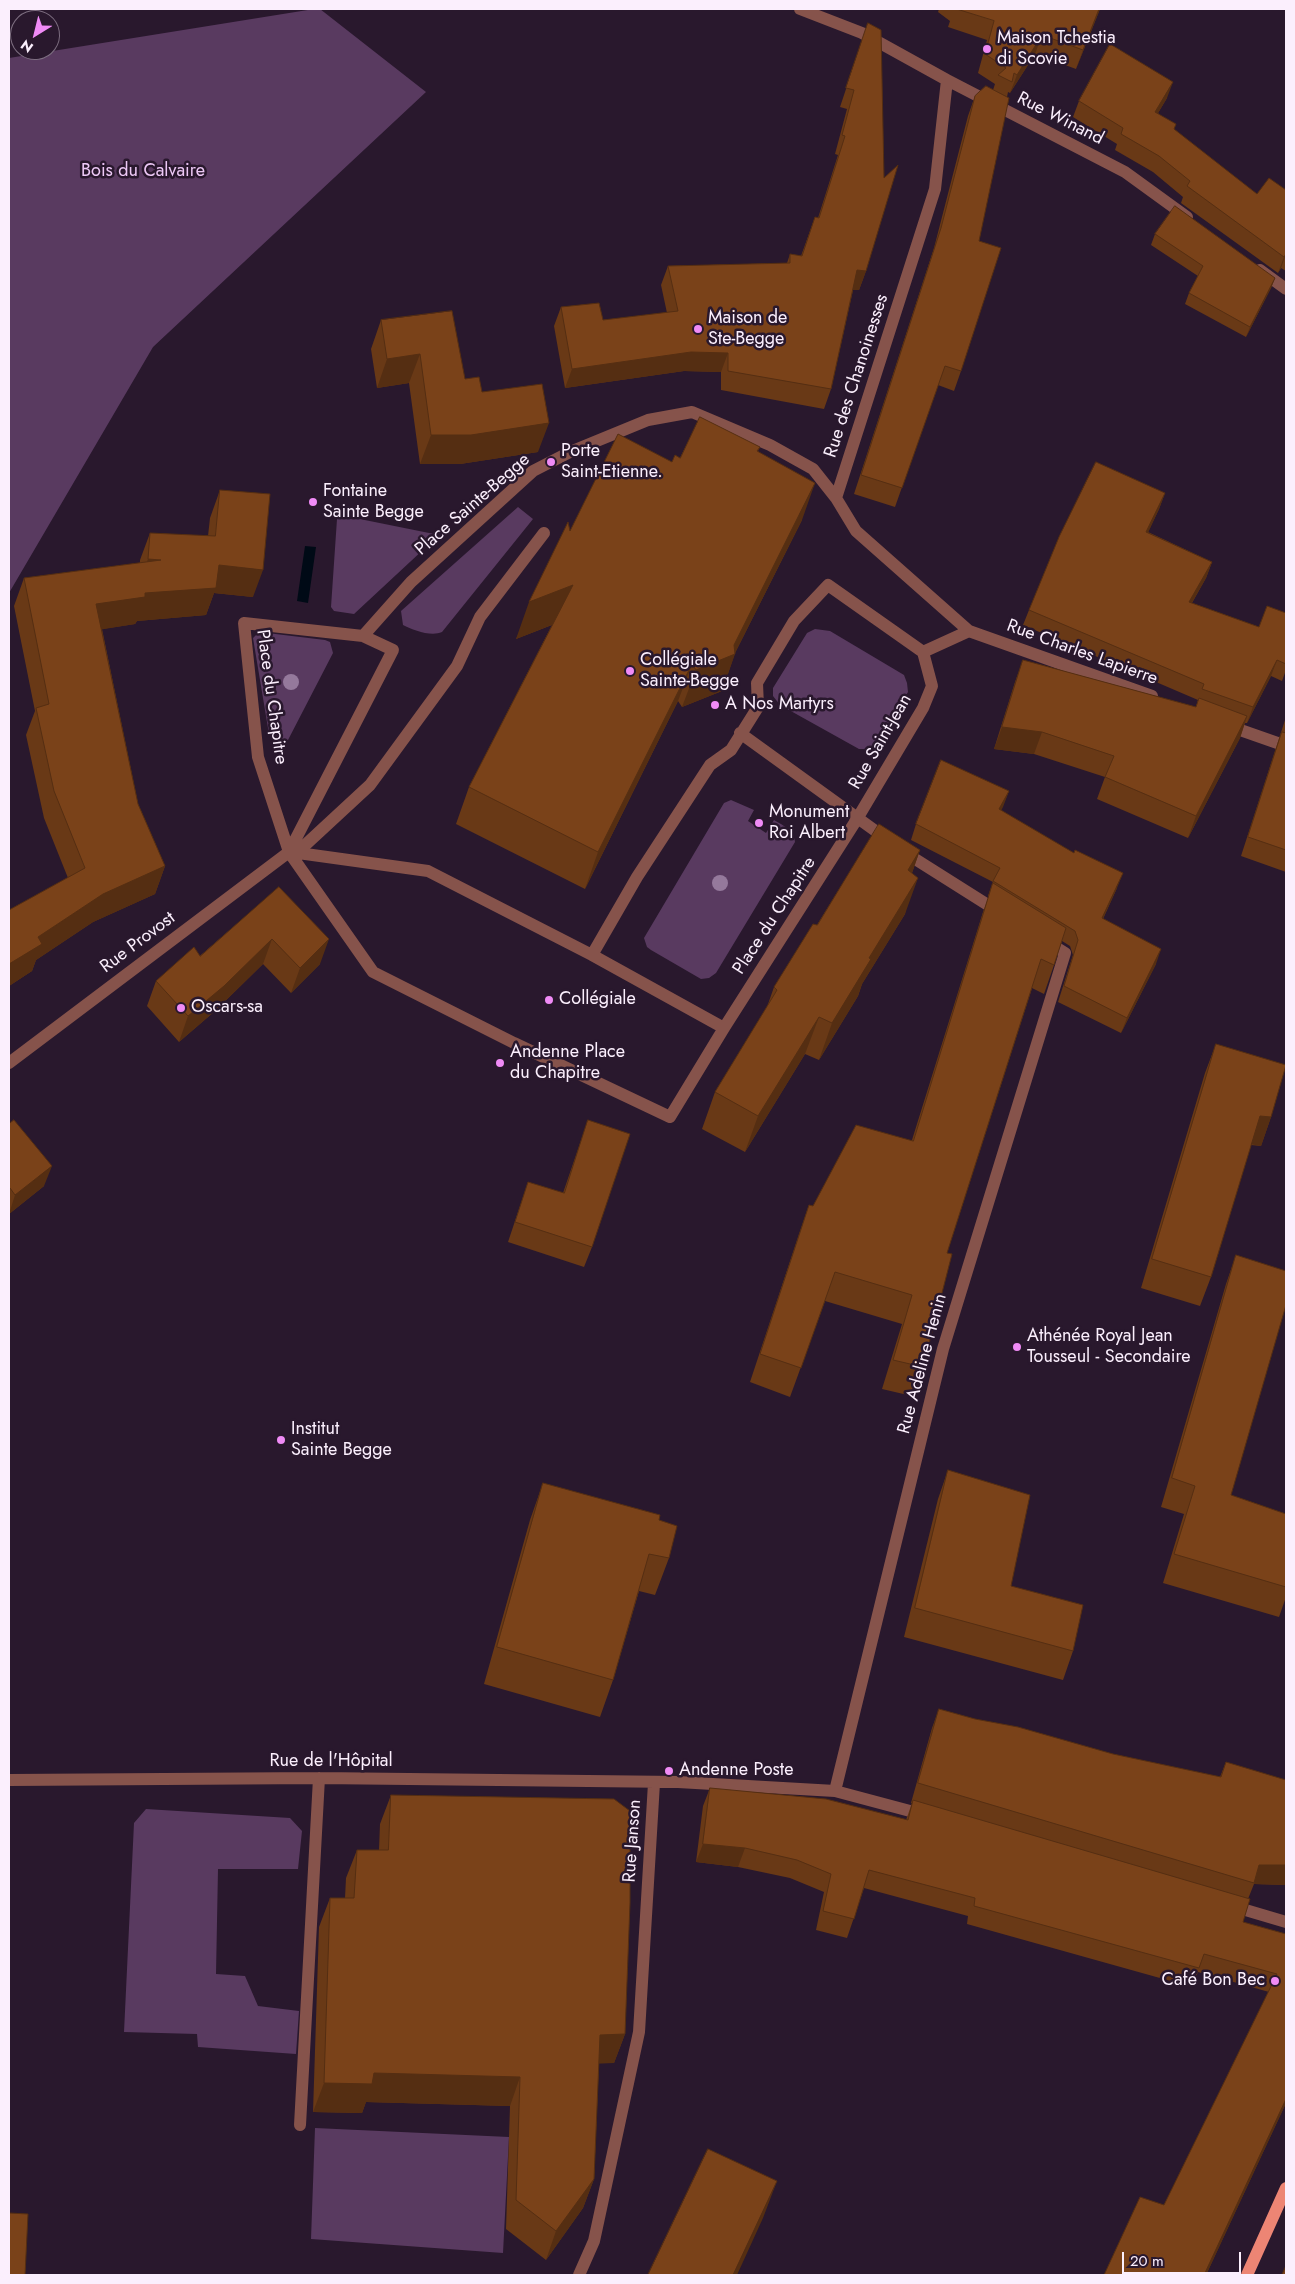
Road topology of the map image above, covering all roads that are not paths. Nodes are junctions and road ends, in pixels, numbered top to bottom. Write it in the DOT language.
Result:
graph roads {
  1 [pos="800,9"];
  2 [pos="947,80"];
  3 [pos="1197,224"];
  4 [pos="1246,260"];
  5 [pos="1286,289"];
  6 [pos="836,498"];
  7 [pos="544,533"];
  8 [pos="969,631"];
  9 [pos="363,636"];
  10 [pos="923,652"];
  11 [pos="1160,699"];
  12 [pos="1214,720"];
  13 [pos="740,733"];
  14 [pos="1286,746"];
  15 [pos="857,819"];
  16 [pos="288,852"];
  17 [pos="1014,921"];
  18 [pos="1031,932"];
  19 [pos="592,955"];
  20 [pos="724,1028"];
  21 [pos="9,1063"];
  22 [pos="319,1778"];
  23 [pos="9,1780"];
  24 [pos="654,1783"];
  25 [pos="835,1791"];
  26 [pos="935,1818"];
  27 [pos="1219,1902"];
  28 [pos="1286,1922"];
  29 [pos="300,2125"];
  30 [pos="1286,2188"];
  31 [pos="579,2275"];
  32 [pos="1247,2275"];
  1 -- 2 [label="street, Rue Winand"];
  2 -- 3 [label="street, Rue Winand"];
  2 -- 6 [label="street, Rue des Chanoinesses"];
  4 -- 5 [label="street"];
  6 -- 8 [label="street"];
  6 -- 9 [label="street, Place Sainte-Begge"];
  7 -- 16 [label="street"];
  8 -- 10 [label="street"];
  8 -- 11 [label="street, Rue Charles Lapierre"];
  9 -- 16 [label="street, Place du Chapitre"];
  9 -- 16 [label="street, Place du Chapitre"];
  10 -- 13 [label="street"];
  10 -- 15 [label="street, Rue Saint-Jean"];
  12 -- 14 [label="street"];
  13 -- 15 [label="street"];
  13 -- 19 [label="street"];
  15 -- 17 [label="street"];
  15 -- 20 [label="street, Place du Chapitre"];
  16 -- 19 [label="street"];
  16 -- 20 [label="street, Place du Chapitre"];
  16 -- 21 [label="street, Rue Provost"];
  18 -- 25 [label="street, Rue Adeline Henin"];
  19 -- 20 [label="street"];
  22 -- 23 [label="street, Rue de l'Hôpital"];
  22 -- 24 [label="street, Rue de l'Hôpital"];
  22 -- 29 [label="street"];
  24 -- 25 [label="street, Rue Janson"];
  24 -- 31 [label="street, Rue Janson"];
  25 -- 26 [label="street, Rue Janson"];
  27 -- 28 [label="street"];
  30 -- 32 [label="main road"];
}
